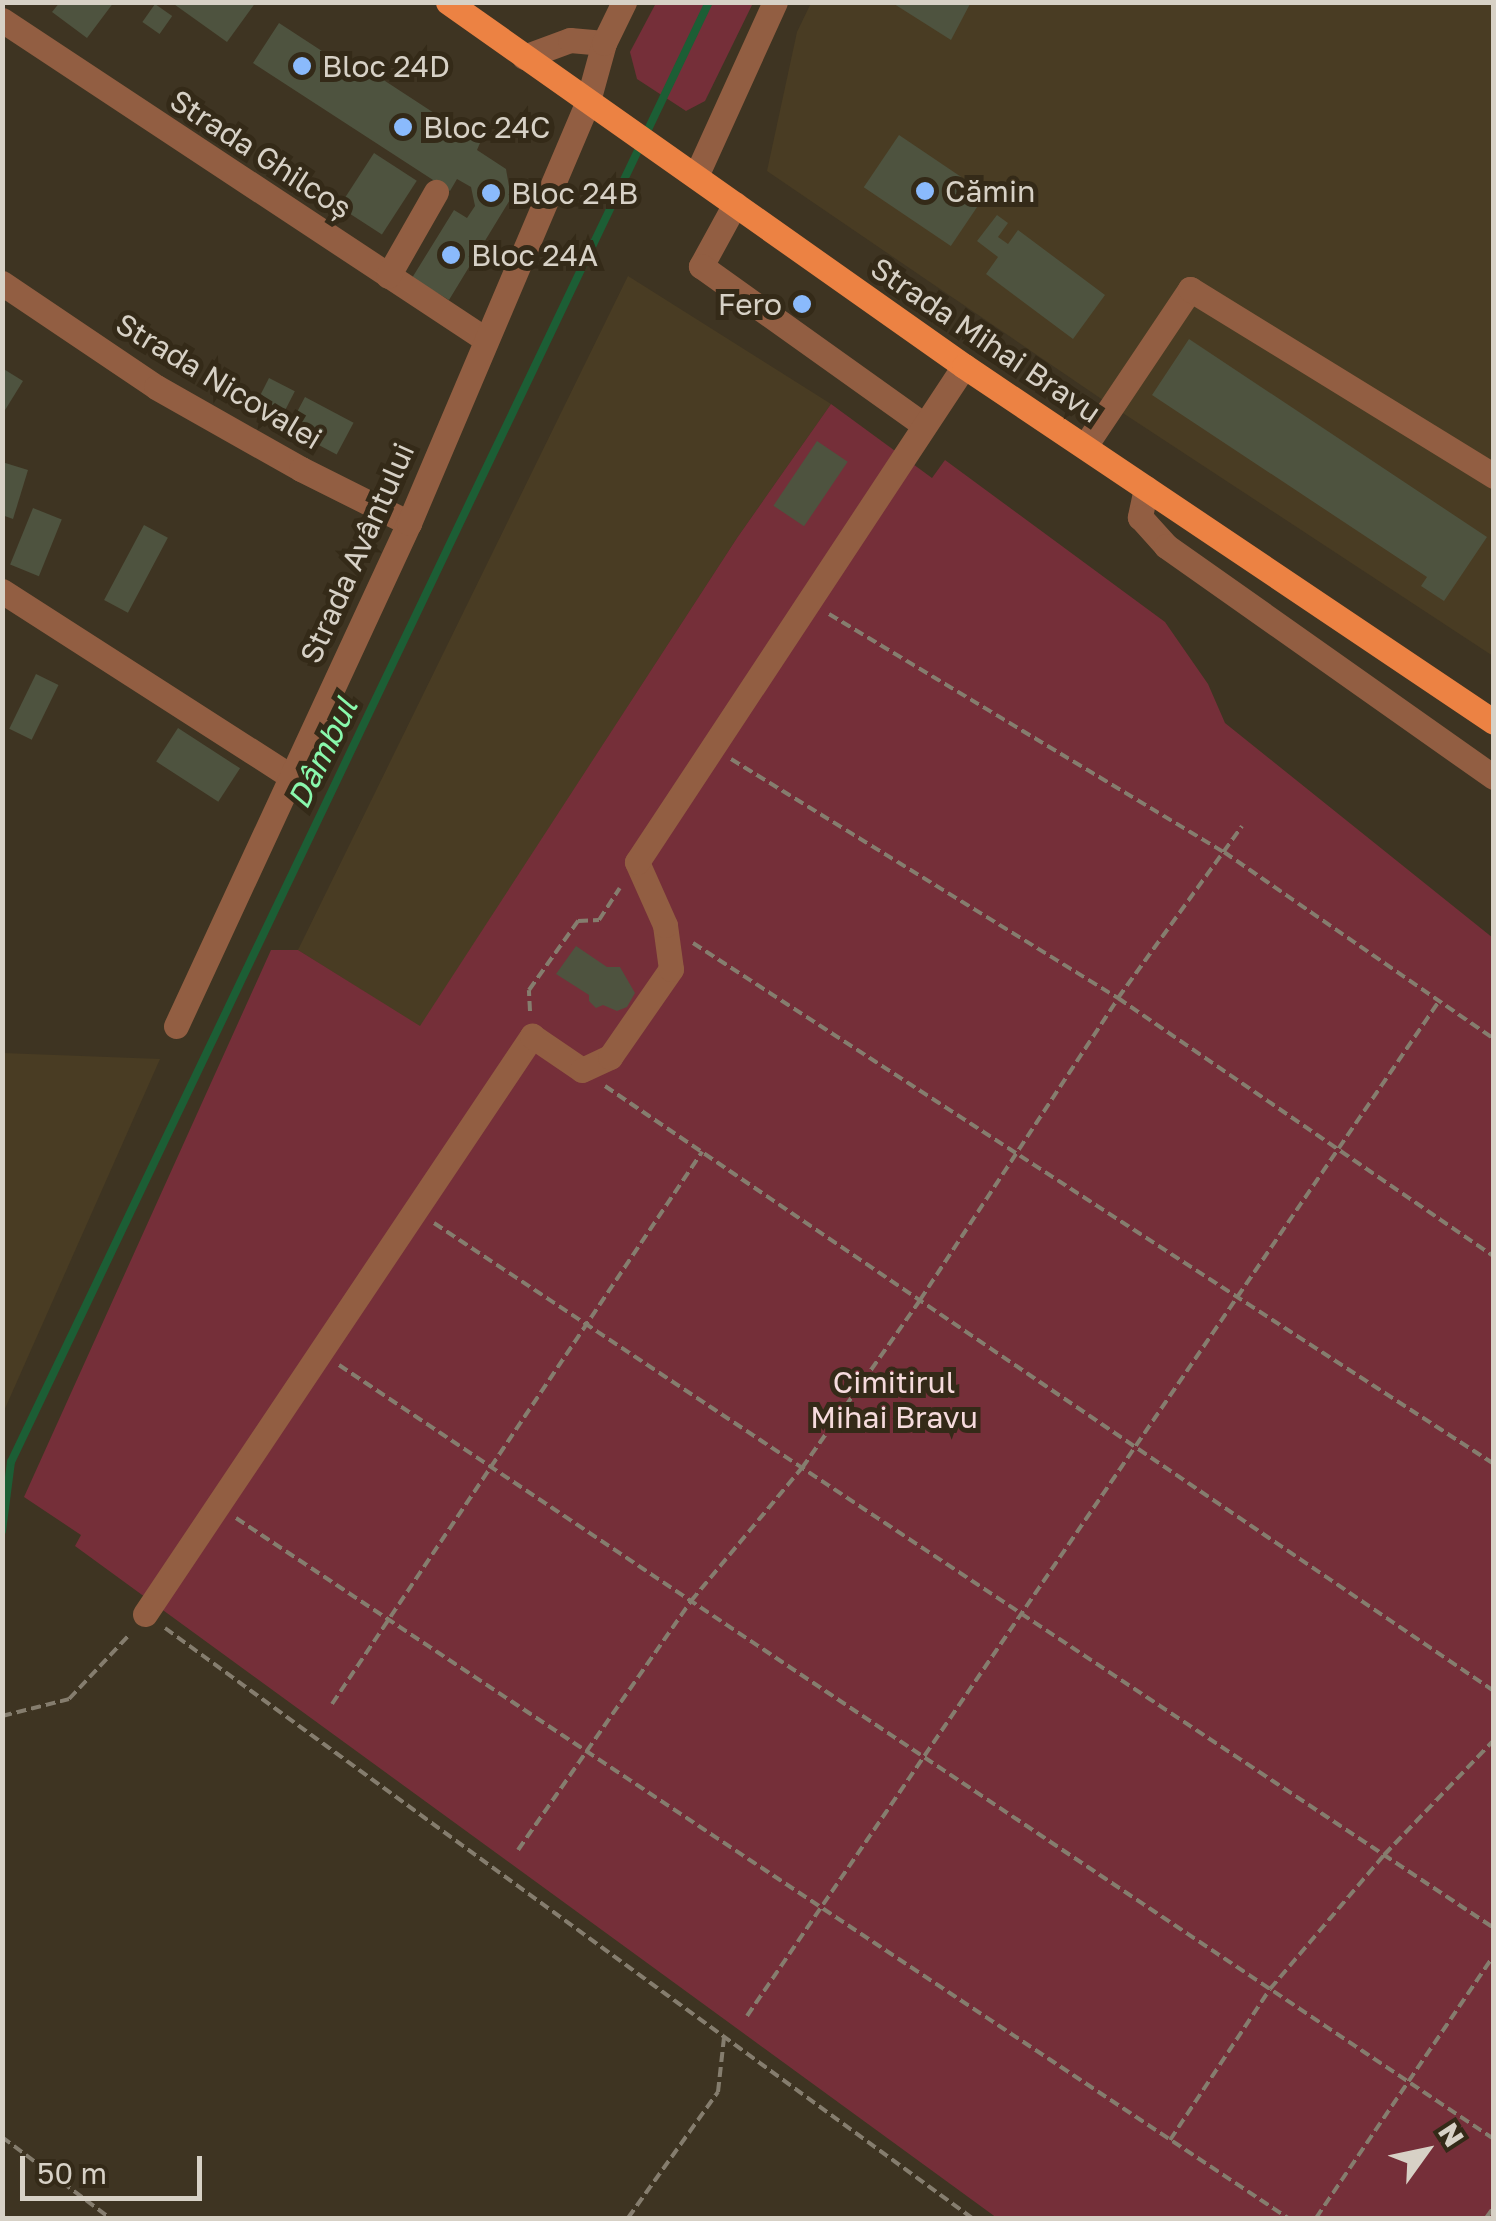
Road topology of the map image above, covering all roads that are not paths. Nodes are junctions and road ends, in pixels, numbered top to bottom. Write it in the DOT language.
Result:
graph roads {
  1 [pos="448,2"];
  2 [pos="624,2"];
  3 [pos="774,2"];
  4 [pos="2,20"];
  5 [pos="604,43"];
  6 [pos="524,57"];
  7 [pos="598,108"];
  8 [pos="696,176"];
  9 [pos="436,192"];
  10 [pos="735,204"];
  11 [pos="388,276"];
  12 [pos="2,283"];
  13 [pos="485,339"];
  14 [pos="964,366"];
  15 [pos="924,425"];
  16 [pos="1085,446"];
  17 [pos="1494,476"];
  18 [pos="1146,488"];
  19 [pos="408,523"];
  20 [pos="2,591"];
  21 [pos="1494,722"];
  22 [pos="292,777"];
  23 [pos="1494,777"];
  24 [pos="176,1026"];
  25 [pos="146,1614"];
  1 -- 6 [label="main road, Strada Mihai Bravu"];
  2 -- 5 [label="street, Strada Avântului"];
  3 -- 8 [label="street"];
  4 -- 11 [label="street, Strada Ghilcoș"];
  5 -- 6 [label="street"];
  5 -- 7 [label="street, Strada Avântului"];
  6 -- 7 [label="main road, Strada Mihai Bravu"];
  7 -- 8 [label="main road, Strada Mihai Bravu"];
  7 -- 13 [label="street, Strada Avântului"];
  8 -- 10 [label="main road, Strada Mihai Bravu"];
  9 -- 11 [label="street"];
  10 -- 14 [label="main road, Strada Mihai Bravu"];
  10 -- 15 [label="street"];
  11 -- 13 [label="street, Strada Ghilcoș"];
  12 -- 19 [label="street, Strada Nicovalei"];
  13 -- 19 [label="street, Strada Avântului"];
  14 -- 15 [label="street"];
  14 -- 16 [label="main road, Strada Mihai Bravu"];
  15 -- 25 [label="street"];
  16 -- 17 [label="street"];
  16 -- 18 [label="main road, Strada Mihai Bravu"];
  18 -- 21 [label="main road, Strada Mihai Bravu"];
  18 -- 23 [label="street"];
  19 -- 22 [label="street, Strada Avântului"];
  20 -- 22 [label="street"];
  22 -- 24 [label="street, Strada Avântului"];
}
